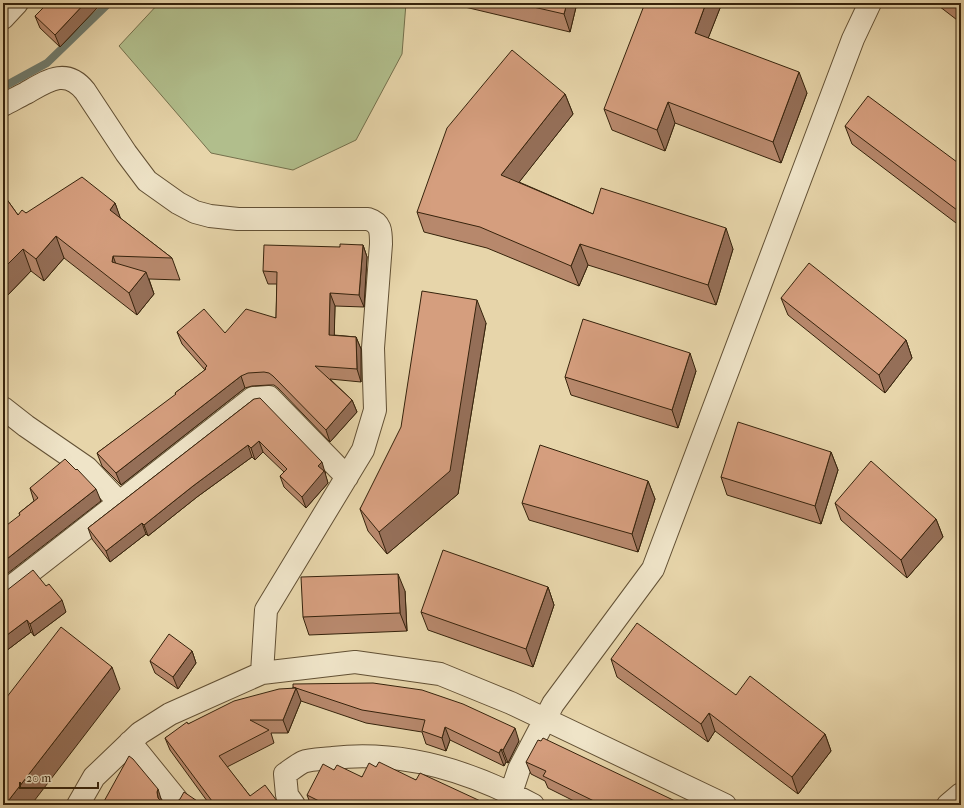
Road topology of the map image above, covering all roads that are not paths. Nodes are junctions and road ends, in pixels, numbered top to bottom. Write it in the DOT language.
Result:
graph roads {
  1 [pos="17,3"];
  2 [pos="870,3"];
  3 [pos="3,18"];
  4 [pos="3,105"];
  5 [pos="3,408"];
  6 [pos="347,477"];
  7 [pos="119,502"];
  8 [pos="3,593"];
  9 [pos="262,673"];
  10 [pos="545,719"];
  11 [pos="130,742"];
  12 [pos="511,793"];
  13 [pos="961,794"];
  14 [pos="178,803"];
  15 [pos="78,805"];
  16 [pos="294,805"];
  17 [pos="533,805"];
  18 [pos="725,805"];
  19 [pos="948,805"];
  1 -- 3 [label="street"];
  2 -- 10 [label="street"];
  4 -- 6 [label="street"];
  5 -- 7 [label="street"];
  6 -- 7 [label="street"];
  6 -- 9 [label="street"];
  7 -- 8 [label="street"];
  9 -- 10 [label="street"];
  9 -- 11 [label="street"];
  10 -- 12 [label="street"];
  10 -- 18 [label="street"];
  11 -- 14 [label="street"];
  11 -- 15 [label="street"];
  12 -- 16 [label="street"];
  12 -- 17 [label="street"];
  13 -- 19 [label="street"];
}
